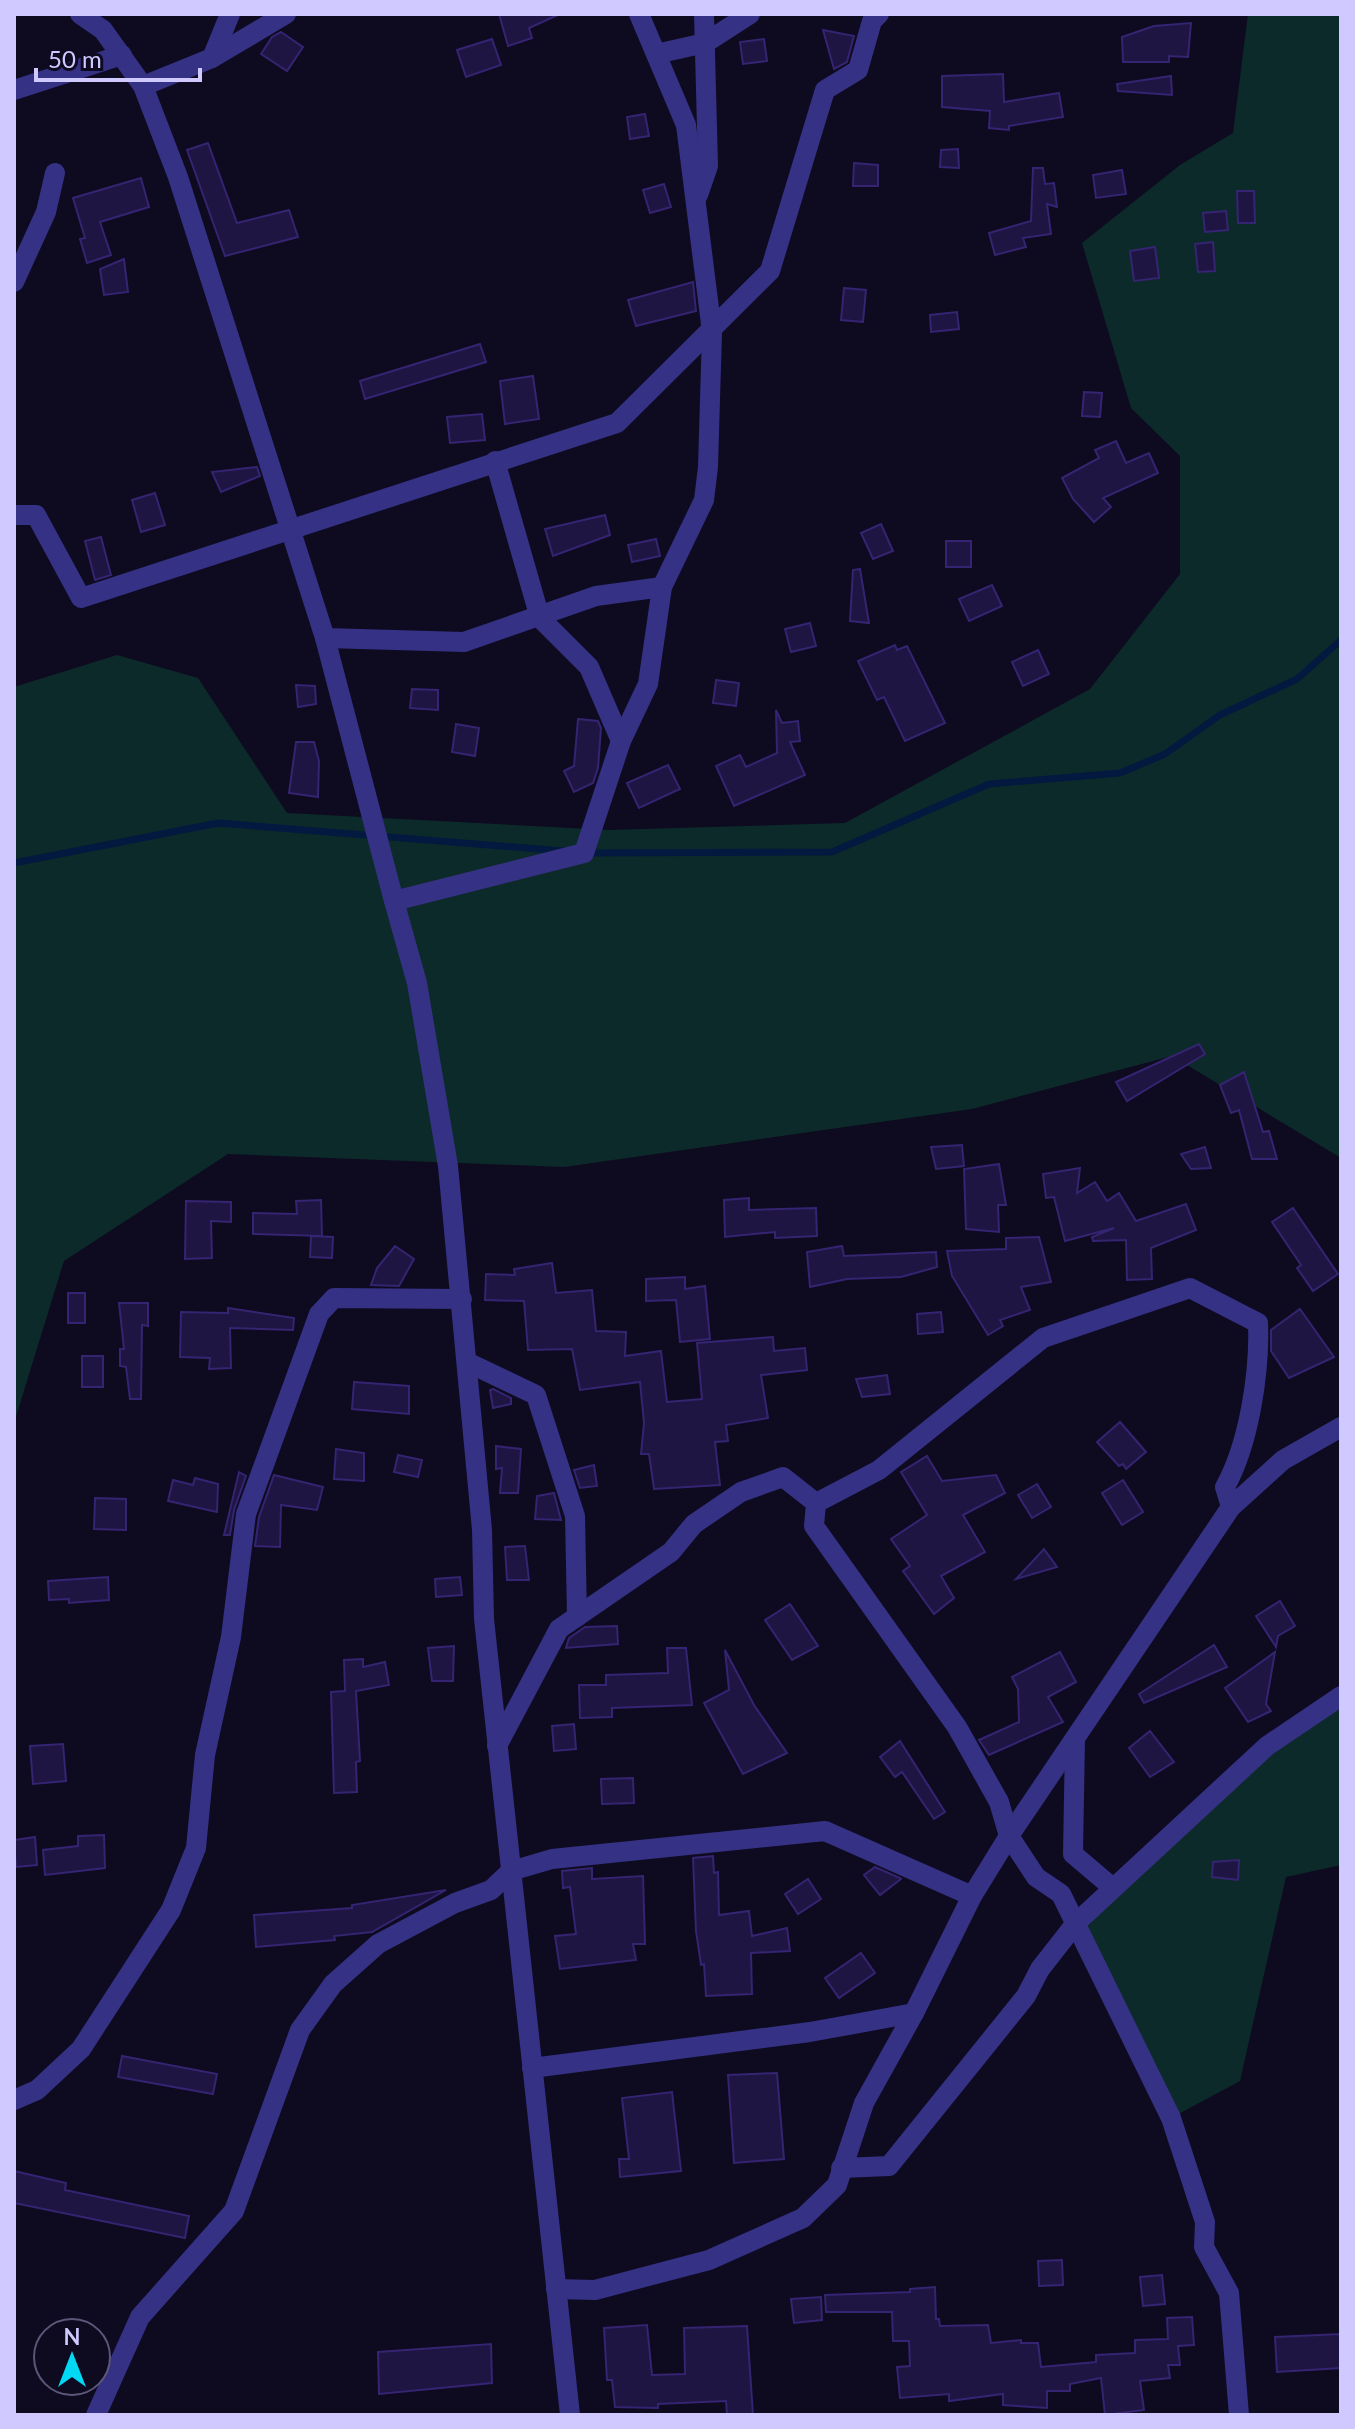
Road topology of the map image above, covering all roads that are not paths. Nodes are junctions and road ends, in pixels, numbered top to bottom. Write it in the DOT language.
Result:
graph roads {
  1 [pos="80,14"];
  2 [pos="230,14"];
  3 [pos="286,14"];
  4 [pos="639,14"];
  5 [pos="704,14"];
  6 [pos="750,14"];
  7 [pos="879,14"];
  8 [pos="705,43"];
  9 [pos="656,54"];
  10 [pos="122,55"];
  11 [pos="212,58"];
  12 [pos="143,86"];
  13 [pos="14,90"];
  14 [pos="55,173"];
  15 [pos="695,203"];
  16 [pos="14,282"];
  17 [pos="712,332"];
  18 [pos="495,461"];
  19 [pos="14,515"];
  20 [pos="291,529"];
  21 [pos="662,587"];
  22 [pos="540,618"];
  23 [pos="325,638"];
  24 [pos="621,741"];
  25 [pos="394,901"];
  26 [pos="462,1299"];
  27 [pos="469,1363"];
  28 [pos="1341,1427"];
  29 [pos="816,1503"];
  30 [pos="1231,1507"];
  31 [pos="577,1617"];
  32 [pos="1341,1696"];
  33 [pos="1075,1738"];
  34 [pos="497,1746"];
  35 [pos="1009,1836"];
  36 [pos="511,1871"];
  37 [pos="1113,1888"];
  38 [pos="972,1896"];
  39 [pos="1076,1923"];
  40 [pos="914,2013"];
  41 [pos="532,2068"];
  42 [pos="14,2100"];
  43 [pos="841,2168"];
  44 [pos="556,2289"];
  45 [pos="96,2415"];
  46 [pos="570,2415"];
  47 [pos="1239,2415"];
  1 -- 10 [label="street"];
  2 -- 11 [label="street"];
  3 -- 11 [label="street"];
  4 -- 9 [label="street"];
  5 -- 8 [label="street"];
  6 -- 8 [label="street"];
  7 -- 17 [label="street"];
  8 -- 9 [label="street"];
  8 -- 15 [label="street"];
  9 -- 15 [label="street"];
  10 -- 12 [label="street"];
  10 -- 13 [label="street"];
  11 -- 12 [label="street"];
  12 -- 20 [label="street"];
  14 -- 16 [label="street"];
  15 -- 17 [label="street"];
  17 -- 18 [label="street"];
  17 -- 21 [label="street"];
  18 -- 20 [label="street"];
  18 -- 22 [label="street"];
  19 -- 20 [label="street"];
  20 -- 23 [label="street"];
  21 -- 22 [label="street"];
  21 -- 24 [label="street"];
  22 -- 23 [label="street"];
  22 -- 24 [label="street"];
  23 -- 25 [label="street"];
  24 -- 25 [label="street"];
  25 -- 26 [label="street"];
  26 -- 27 [label="street"];
  26 -- 42 [label="street"];
  27 -- 31 [label="street"];
  27 -- 34 [label="street"];
  28 -- 30 [label="street"];
  29 -- 30 [label="street"];
  29 -- 31 [label="street"];
  29 -- 35 [label="street"];
  30 -- 33 [label="street"];
  31 -- 34 [label="street"];
  32 -- 37 [label="street"];
  33 -- 35 [label="street"];
  33 -- 37 [label="street"];
  34 -- 36 [label="street"];
  35 -- 38 [label="street"];
  35 -- 39 [label="street"];
  36 -- 38 [label="street"];
  36 -- 41 [label="street"];
  36 -- 45 [label="street"];
  37 -- 39 [label="street"];
  38 -- 40 [label="street"];
  39 -- 43 [label="street"];
  39 -- 47 [label="street"];
  40 -- 41 [label="street"];
  40 -- 43 [label="street"];
  41 -- 44 [label="street"];
  43 -- 44 [label="street"];
  44 -- 46 [label="street"];
}
